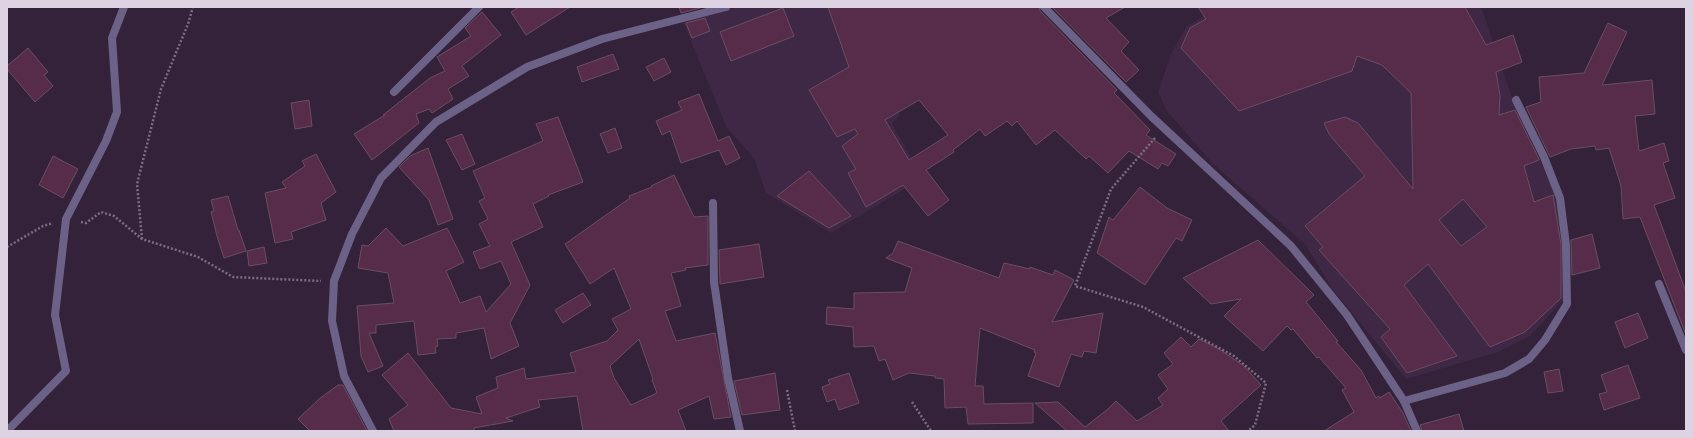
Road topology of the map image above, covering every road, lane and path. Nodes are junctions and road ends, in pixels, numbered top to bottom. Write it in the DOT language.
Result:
graph roads {
  1 [pos="124,7"];
  2 [pos="193,7"];
  3 [pos="479,7"];
  4 [pos="726,7"];
  5 [pos="1044,7"];
  6 [pos="394,92"];
  7 [pos="1516,100"];
  8 [pos="1164,128"];
  9 [pos="713,204"];
  10 [pos="66,219"];
  11 [pos="142,239"];
  12 [pos="7,247"];
  13 [pos="334,281"];
  14 [pos="1659,284"];
  15 [pos="1686,350"];
  16 [pos="787,390"];
  17 [pos="1404,401"];
  18 [pos="912,402"];
  19 [pos="7,431"];
  20 [pos="373,431"];
  21 [pos="740,431"];
  22 [pos="795,431"];
  23 [pos="931,431"];
  24 [pos="1248,431"];
  25 [pos="1417,431"];
  1 -- 10 [label="street"];
  2 -- 11 [label="path"];
  3 -- 6 [label="street"];
  4 -- 13 [label="street"];
  5 -- 8 [label="street"];
  7 -- 17 [label="street"];
  8 -- 17 [label="street"];
  8 -- 24 [label="path"];
  9 -- 21 [label="street"];
  10 -- 11 [label="path"];
  10 -- 12 [label="path"];
  10 -- 19 [label="street"];
  11 -- 13 [label="path"];
  13 -- 20 [label="street"];
  14 -- 15 [label="street"];
  16 -- 22 [label="path"];
  17 -- 25 [label="street"];
  18 -- 23 [label="path"];
}
